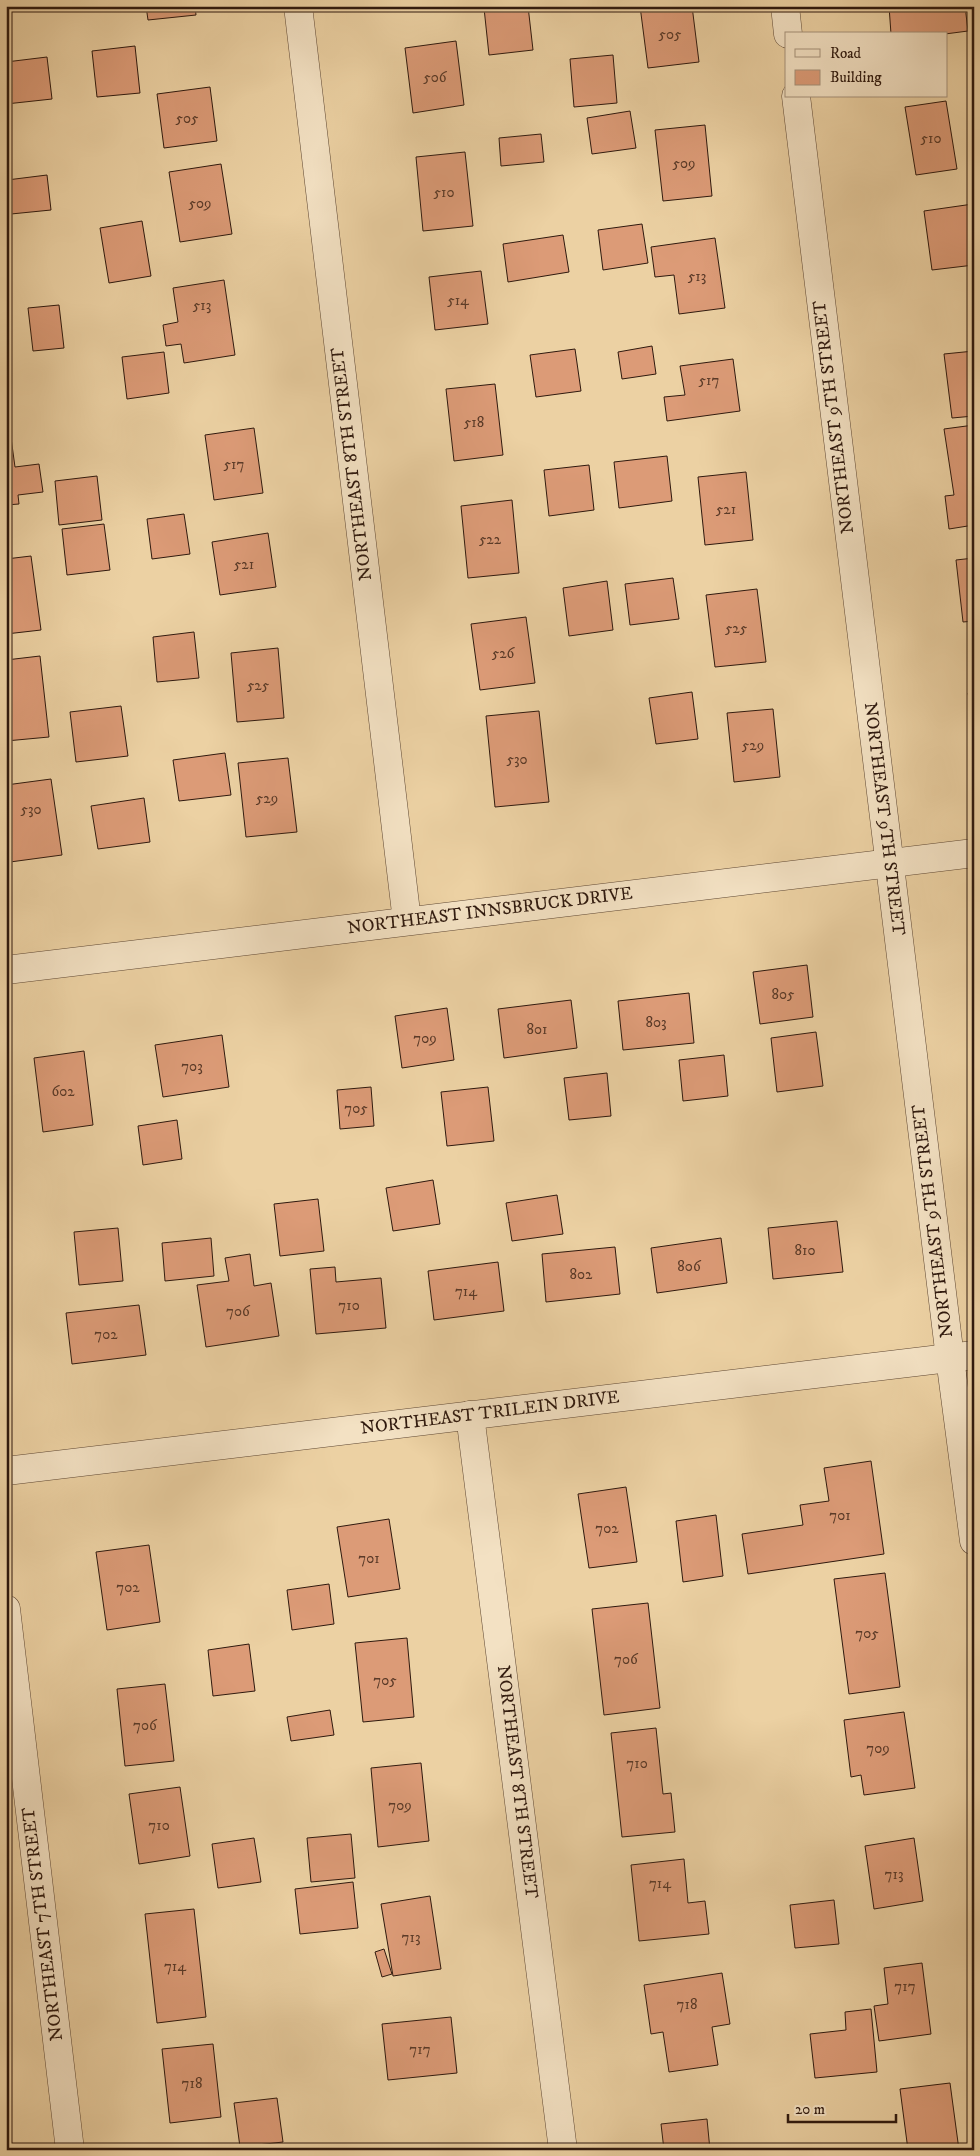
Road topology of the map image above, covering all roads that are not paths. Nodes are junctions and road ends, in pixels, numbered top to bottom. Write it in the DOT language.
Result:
graph roads {
  1 [pos="298,6"];
  2 [pos="785,6"];
  3 [pos="788,32"];
  4 [pos="796,98"];
  5 [pos="974,853"];
  6 [pos="889,863"];
  7 [pos="406,921"];
  8 [pos="6,970"];
  9 [pos="962,1356"];
  10 [pos="470,1415"];
  11 [pos="6,1470"];
  12 [pos="974,1541"];
  13 [pos="6,1609"];
  14 [pos="70,2150"];
  15 [pos="563,2150"];
  1 -- 7 [label="street, NORTHEAST 8TH STREET"];
  2 -- 3 [label="street"];
  4 -- 6 [label="street, NORTHEAST 9TH STREET"];
  5 -- 6 [label="street, NORTHEAST INNSBRUCK DRIVE"];
  6 -- 7 [label="street, NORTHEAST INNSBRUCK DRIVE"];
  6 -- 9 [label="street, NORTHEAST 9TH STREET"];
  7 -- 8 [label="street, NORTHEAST INNSBRUCK DRIVE"];
  9 -- 10 [label="street, NORTHEAST TRILEIN DRIVE"];
  9 -- 12 [label="street, NORTHEAST 9TH STREET"];
  10 -- 11 [label="street, NORTHEAST TRILEIN DRIVE"];
  10 -- 15 [label="street, NORTHEAST 8TH STREET"];
  13 -- 14 [label="street, NORTHEAST 7TH STREET"];
}
